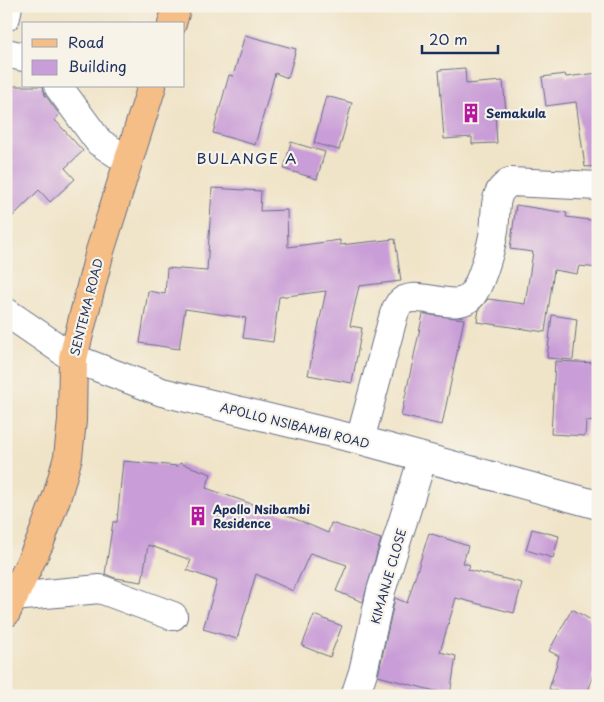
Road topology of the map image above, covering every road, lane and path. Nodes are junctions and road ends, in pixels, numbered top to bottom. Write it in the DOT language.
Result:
graph roads {
  1 [pos="8,6"];
  2 [pos="177,6"];
  3 [pos="6,17"];
  4 [pos="173,22"];
  5 [pos="6,53"];
  6 [pos="22,57"];
  7 [pos="59,88"];
  8 [pos="151,88"];
  9 [pos="128,161"];
  10 [pos="598,186"];
  11 [pos="6,312"];
  12 [pos="73,358"];
  13 [pos="360,440"];
  14 [pos="423,457"];
  15 [pos="598,505"];
  16 [pos="10,605"];
  17 [pos="173,616"];
  18 [pos="355,696"];
  1 -- 3 [label="street"];
  2 -- 4 [label="main road"];
  5 -- 6 [label="street"];
  7 -- 9 [label="street"];
  8 -- 9 [label="main road, SENTEMA ROAD"];
  9 -- 12 [label="main road, SENTEMA ROAD"];
  10 -- 13 [label="street"];
  11 -- 12 [label="street, APOLLO NSIBAMBI ROAD"];
  12 -- 13 [label="street, APOLLO NSIBAMBI ROAD"];
  12 -- 16 [label="main road, SENTEMA ROAD"];
  13 -- 14 [label="street, APOLLO NSIBAMBI ROAD"];
  14 -- 15 [label="street, APOLLO NSIBAMBI ROAD"];
  14 -- 18 [label="street, KIMANJE CLOSE"];
  16 -- 17 [label="street"];
}
